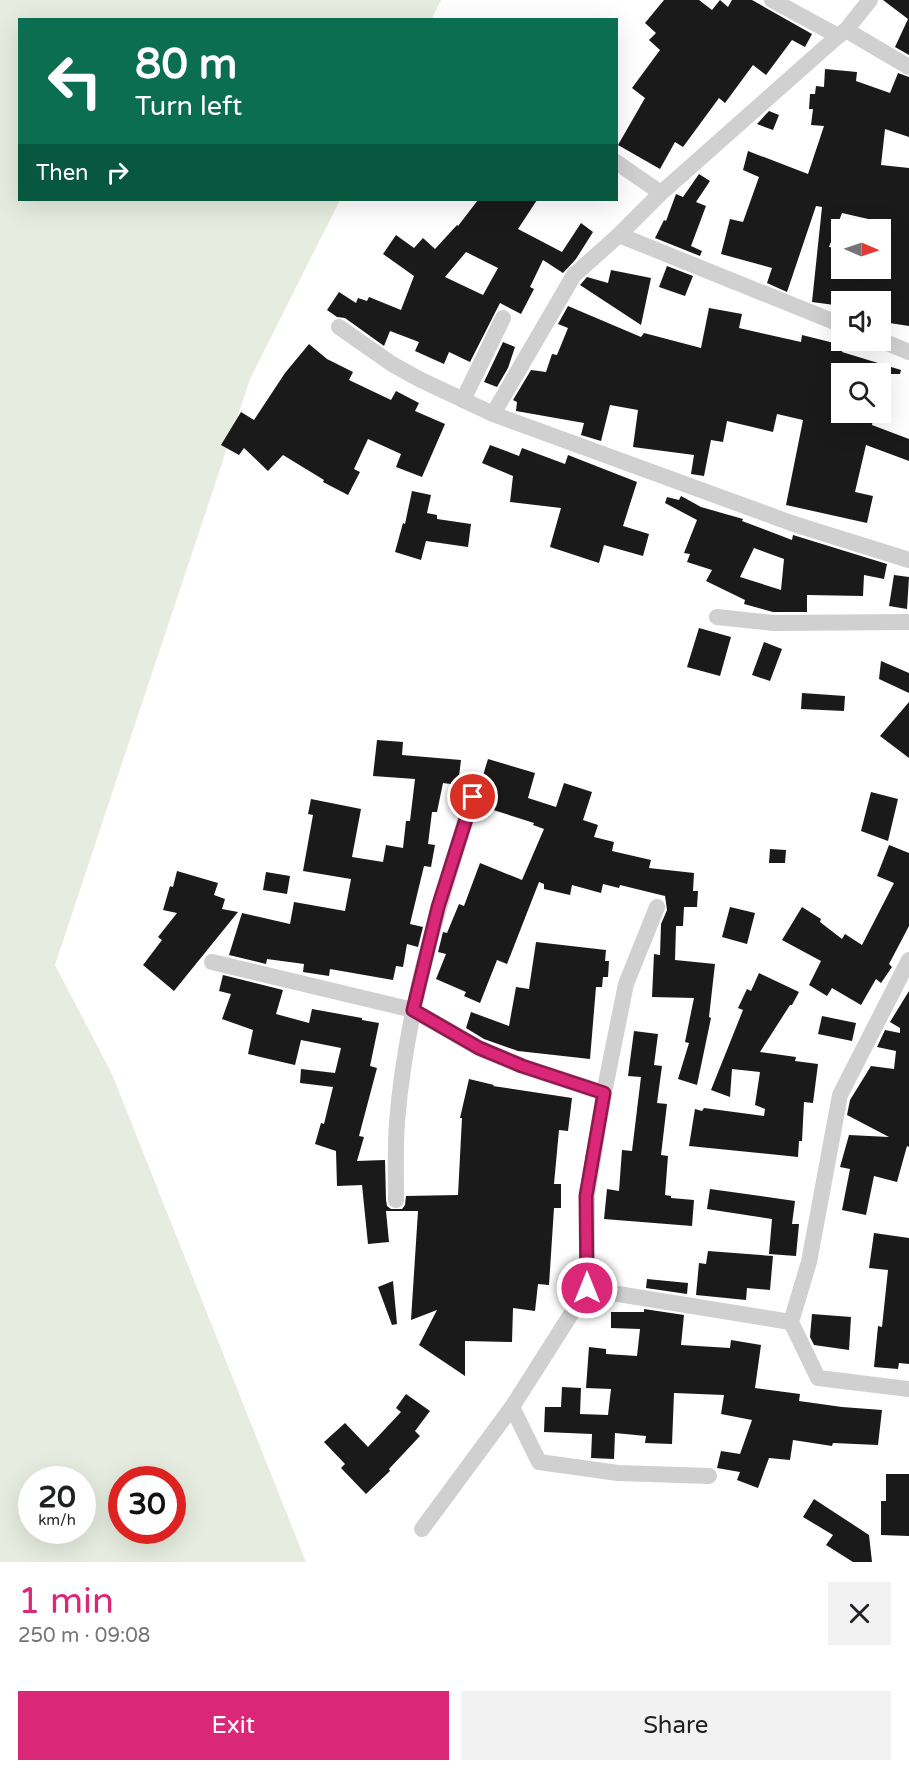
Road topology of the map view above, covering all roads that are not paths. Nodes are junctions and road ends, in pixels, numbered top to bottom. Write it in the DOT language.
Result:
graph roads {
  1 [pos="772,0"];
  2 [pos="870,0"];
  3 [pos="842,33"];
  4 [pos="909,67"];
  5 [pos="618,163"];
  6 [pos="661,192"];
  7 [pos="619,235"];
  8 [pos="503,318"];
  9 [pos="831,321"];
  10 [pos="339,327"];
  11 [pos="891,345"];
  12 [pos="909,352"];
  13 [pos="463,400"];
  14 [pos="493,414"];
  15 [pos="909,560"];
  16 [pos="717,617"];
  17 [pos="909,622"];
  18 [pos="473,797"];
  19 [pos="657,907"];
  20 [pos="909,960"];
  21 [pos="212,962"];
  22 [pos="413,1010"];
  23 [pos="604,1093"];
  24 [pos="396,1200"];
  25 [pos="587,1288"];
  26 [pos="791,1322"];
  27 [pos="909,1389"];
  28 [pos="512,1407"];
  29 [pos="709,1476"];
  30 [pos="422,1529"];
  1 -- 3 [label="street"];
  2 -- 3 [label="street"];
  3 -- 4 [label="street"];
  3 -- 6 [label="street"];
  5 -- 6 [label="street"];
  6 -- 7 [label="street"];
  7 -- 9 [label="street"];
  7 -- 14 [label="street"];
  8 -- 13 [label="street"];
  10 -- 13 [label="street"];
  11 -- 12 [label="street"];
  13 -- 14 [label="street"];
  14 -- 15 [label="street"];
  16 -- 17 [label="street"];
  18 -- 22 [label="street"];
  19 -- 23 [label="street"];
  20 -- 26 [label="street"];
  21 -- 22 [label="street"];
  22 -- 23 [label="street"];
  22 -- 24 [label="street"];
  23 -- 25 [label="street"];
  25 -- 26 [label="street"];
  25 -- 28 [label="street"];
  26 -- 27 [label="street"];
  28 -- 29 [label="street"];
  28 -- 30 [label="street"];
}
